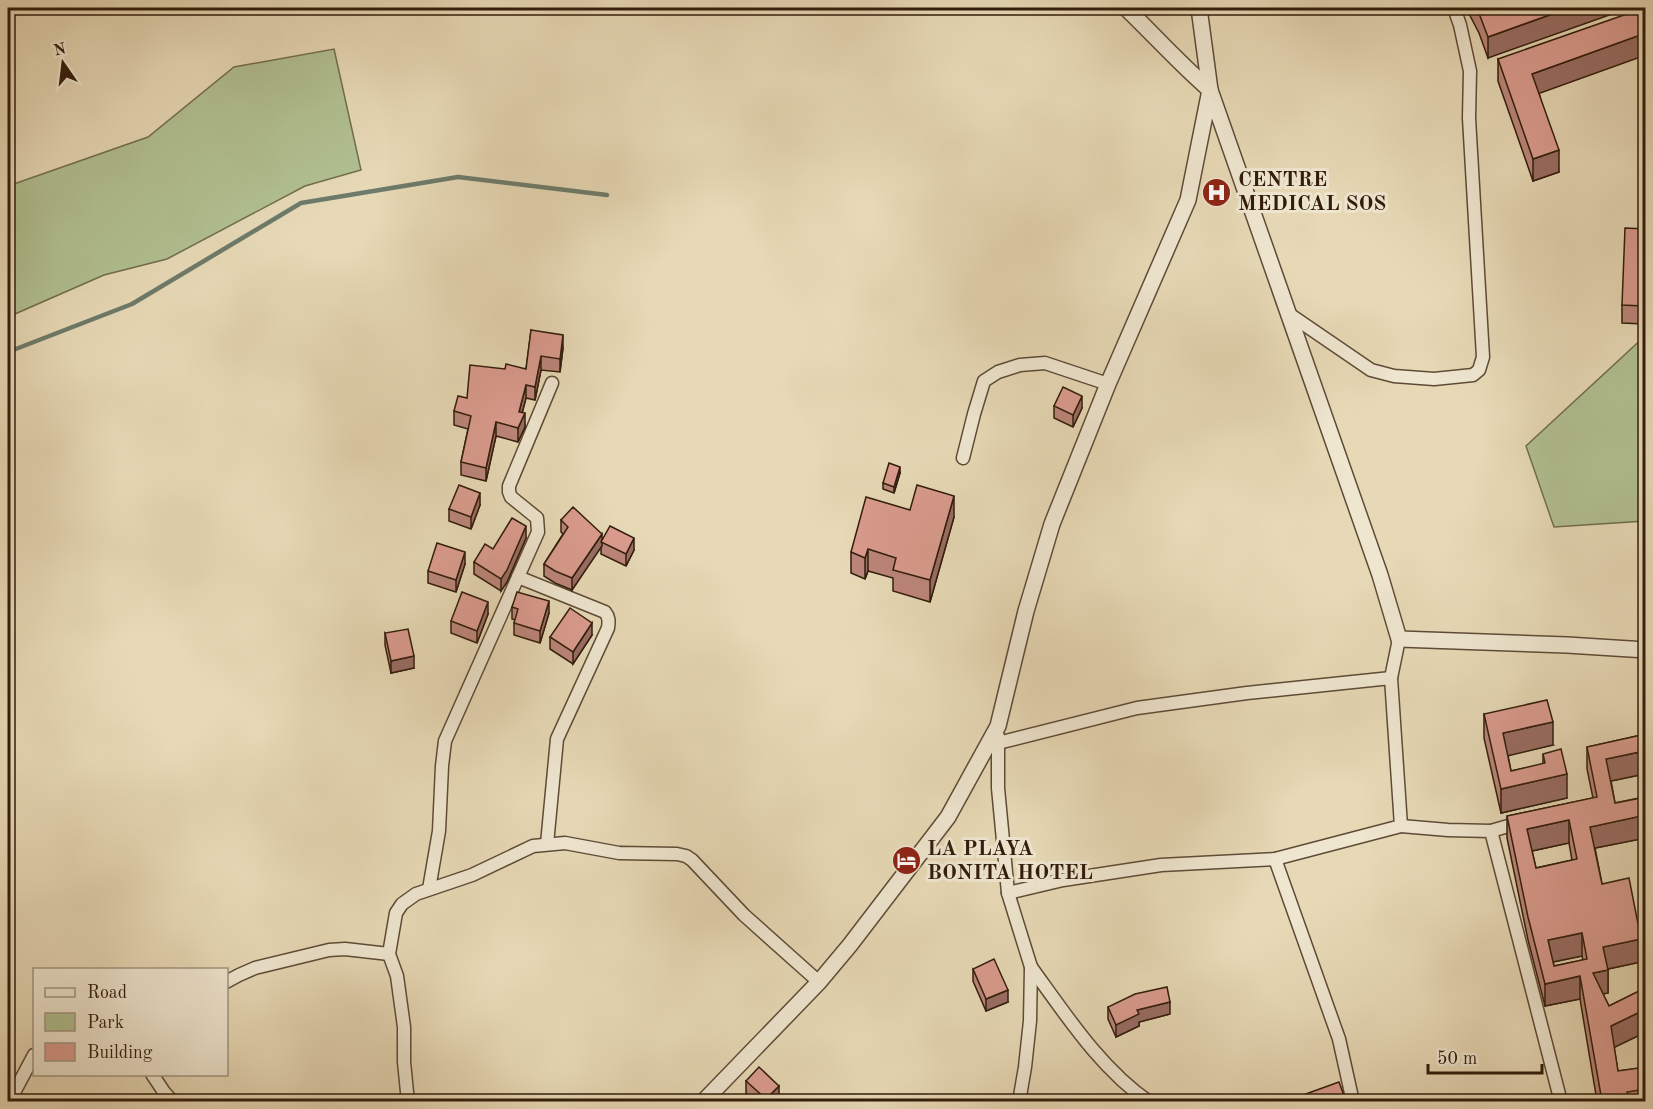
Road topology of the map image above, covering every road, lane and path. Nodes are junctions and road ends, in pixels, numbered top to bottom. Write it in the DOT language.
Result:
graph roads {
  1 [pos="1126,8"];
  2 [pos="1199,8"];
  3 [pos="1454,8"];
  4 [pos="1210,90"];
  5 [pos="1288,314"];
  6 [pos="552,383"];
  7 [pos="1108,384"];
  8 [pos="963,458"];
  9 [pos="518,577"];
  10 [pos="1399,639"];
  11 [pos="1646,650"];
  12 [pos="1391,678"];
  13 [pos="998,726"];
  14 [pos="998,742"];
  15 [pos="1536,818"];
  16 [pos="1401,826"];
  17 [pos="1491,831"];
  18 [pos="547,844"];
  19 [pos="1275,859"];
  20 [pos="429,889"];
  21 [pos="1008,893"];
  22 [pos="389,954"];
  23 [pos="1031,967"];
  24 [pos="228,981"];
  25 [pos="819,982"];
  26 [pos="33,1057"];
  27 [pos="153,1076"];
  28 [pos="9,1101"];
  29 [pos="173,1101"];
  30 [pos="408,1101"];
  31 [pos="702,1101"];
  32 [pos="1019,1101"];
  33 [pos="1149,1101"];
  34 [pos="1353,1101"];
  35 [pos="1561,1101"];
  1 -- 4 [label="street"];
  2 -- 4 [label="street"];
  3 -- 5 [label="street"];
  4 -- 5 [label="street"];
  4 -- 7 [label="street"];
  5 -- 10 [label="street"];
  6 -- 9 [label="street"];
  7 -- 8 [label="street"];
  7 -- 13 [label="street"];
  9 -- 18 [label="street"];
  9 -- 20 [label="street"];
  10 -- 11 [label="street"];
  10 -- 12 [label="street"];
  12 -- 14 [label="street"];
  12 -- 16 [label="street"];
  13 -- 14 [label="street"];
  13 -- 25 [label="street"];
  14 -- 21 [label="street"];
  15 -- 17 [label="street"];
  16 -- 17 [label="street"];
  16 -- 19 [label="street"];
  17 -- 35 [label="street"];
  18 -- 20 [label="street"];
  18 -- 25 [label="street"];
  19 -- 21 [label="street"];
  19 -- 34 [label="street"];
  20 -- 22 [label="street"];
  21 -- 23 [label="street"];
  22 -- 24 [label="street"];
  22 -- 30 [label="street"];
  23 -- 32 [label="street"];
  23 -- 33 [label="street"];
  25 -- 31 [label="street"];
  26 -- 28 [label="street"];
  27 -- 29 [label="street"];
}
